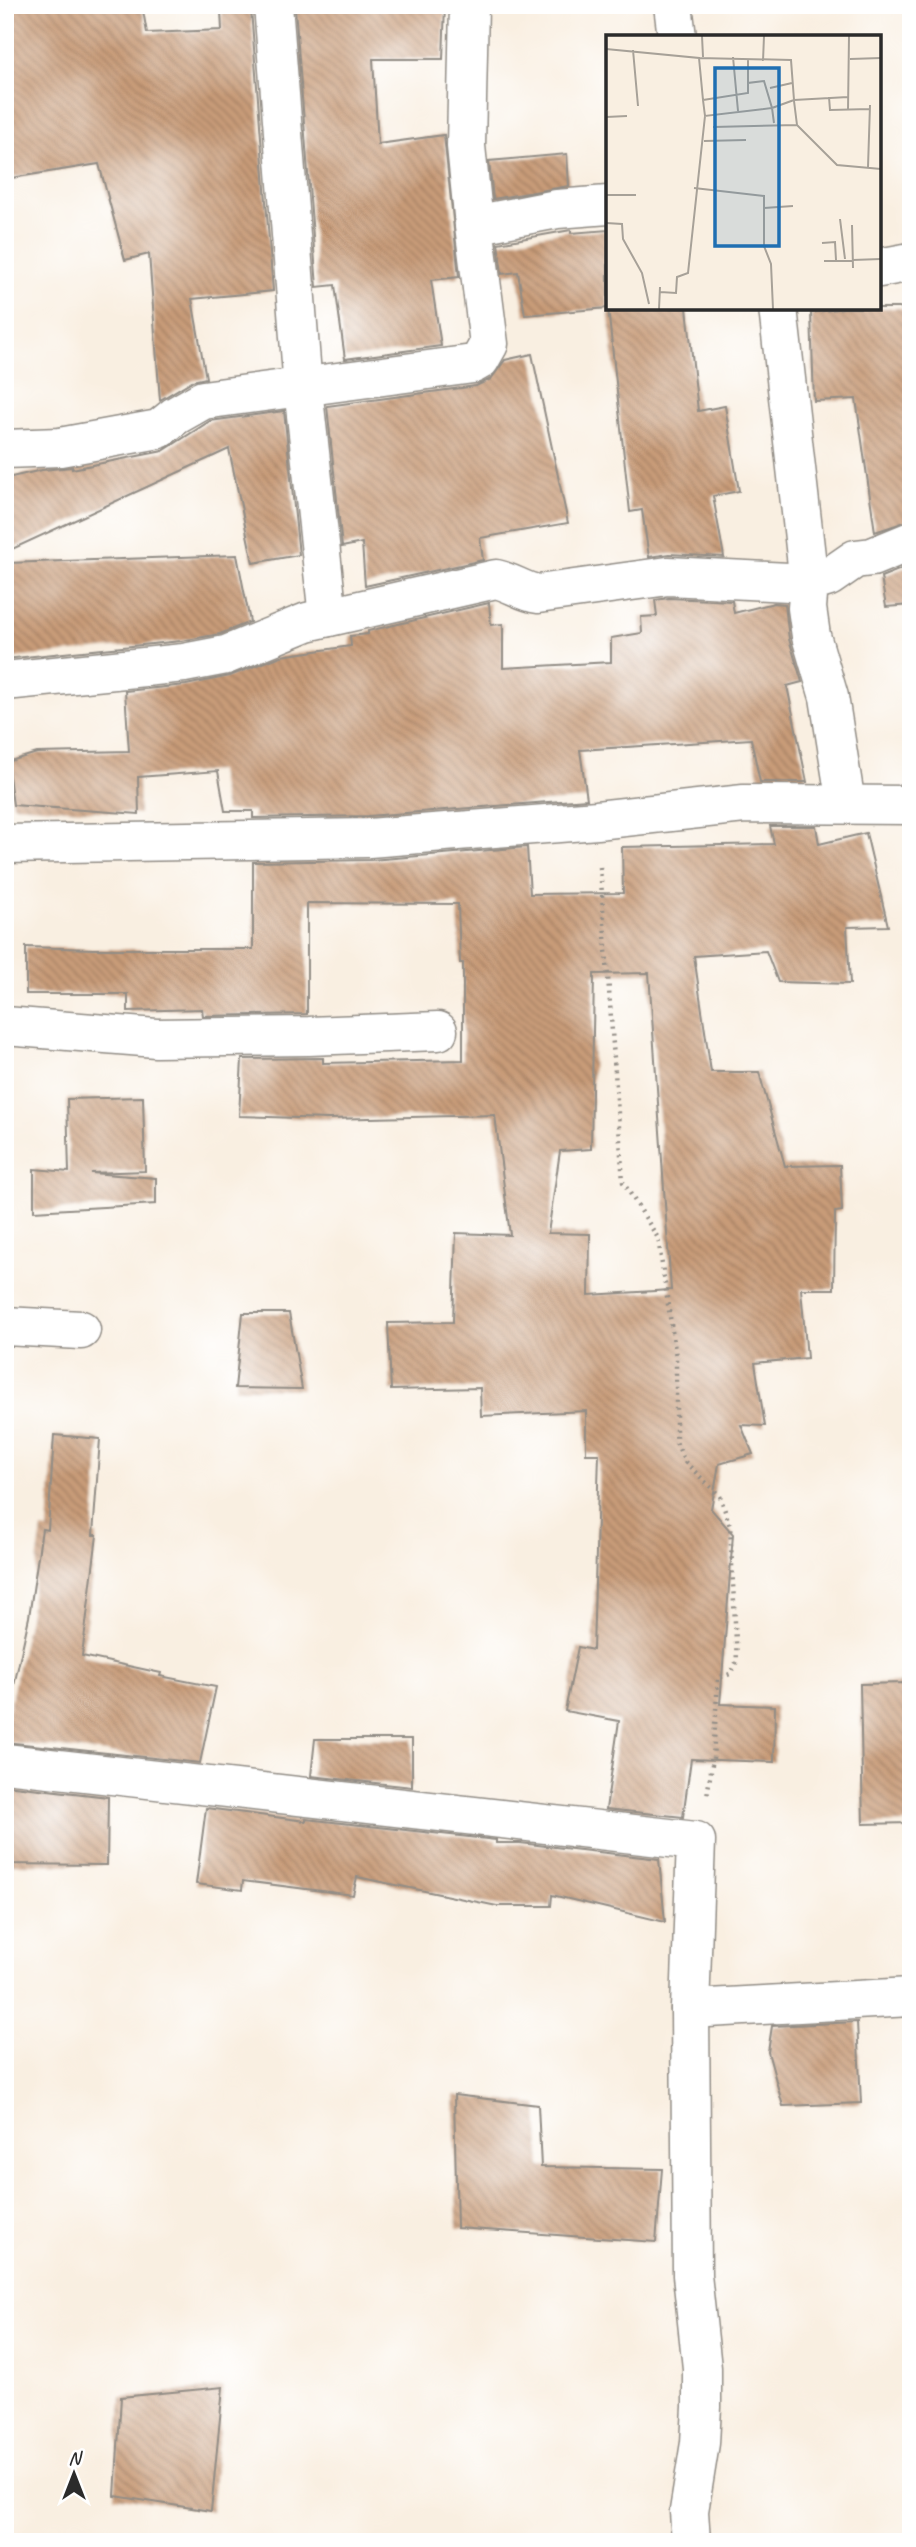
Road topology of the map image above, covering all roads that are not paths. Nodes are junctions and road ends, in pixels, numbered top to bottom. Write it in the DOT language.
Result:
graph roads {
  1 [pos="273,5"];
  2 [pos="469,5"];
  3 [pos="673,5"];
  4 [pos="677,35"];
  5 [pos="606,205"];
  6 [pos="474,225"];
  7 [pos="911,262"];
  8 [pos="881,268"];
  9 [pos="778,310"];
  10 [pos="303,388"];
  11 [pos="5,449"];
  12 [pos="911,541"];
  13 [pos="809,583"];
  14 [pos="328,617"];
  15 [pos="5,681"];
  16 [pos="846,804"];
  17 [pos="911,805"];
  18 [pos="5,844"];
  19 [pos="5,1026"];
  20 [pos="438,1031"];
  21 [pos="5,1326"];
  22 [pos="81,1330"];
  23 [pos="5,1763"];
  24 [pos="911,1997"];
  25 [pos="690,2009"];
  26 [pos="691,2542"];
  1 -- 10 [label="street"];
  2 -- 6 [label="street"];
  3 -- 4 [label="street"];
  5 -- 6 [label="street"];
  6 -- 10 [label="street"];
  7 -- 8 [label="street"];
  9 -- 13 [label="street"];
  10 -- 11 [label="street"];
  10 -- 14 [label="street"];
  12 -- 13 [label="street"];
  13 -- 14 [label="street"];
  13 -- 16 [label="street"];
  14 -- 15 [label="street"];
  16 -- 17 [label="street"];
  16 -- 18 [label="street"];
  19 -- 20 [label="street"];
  21 -- 22 [label="street"];
  23 -- 25 [label="street"];
  24 -- 25 [label="street"];
  25 -- 26 [label="street"];
}
